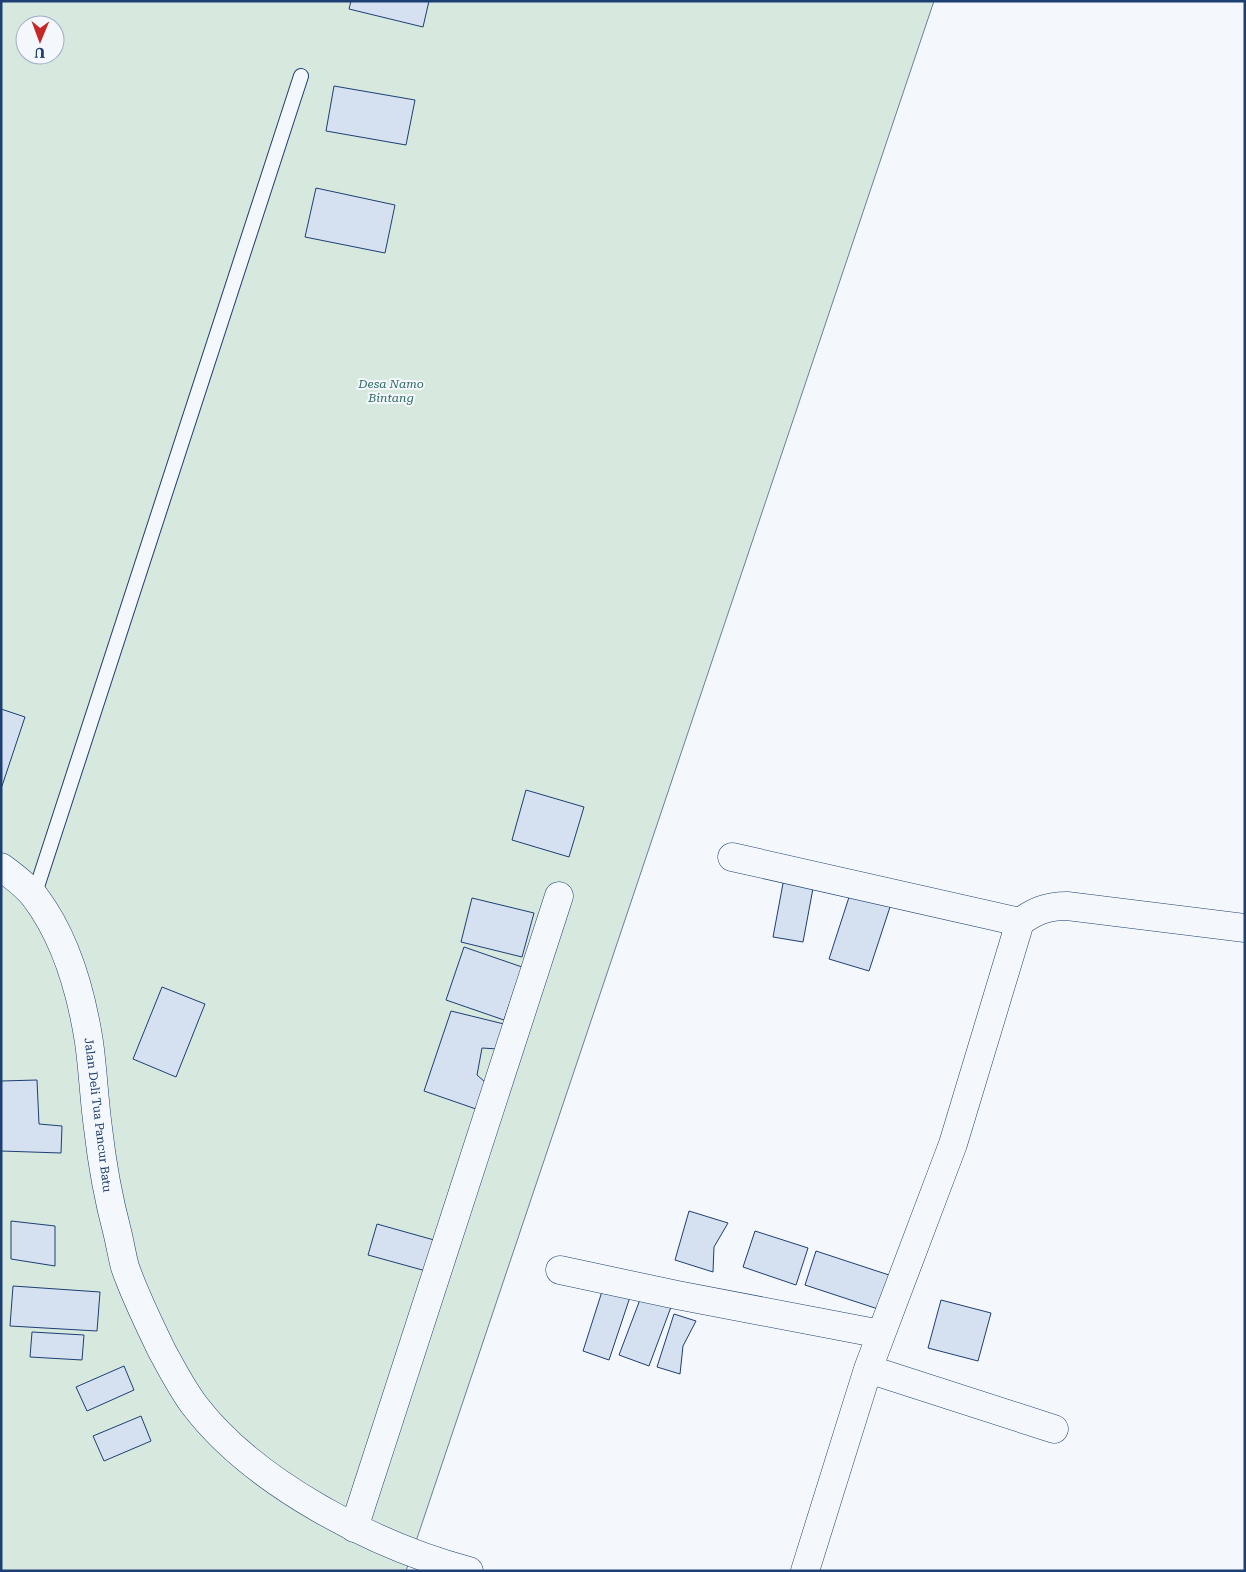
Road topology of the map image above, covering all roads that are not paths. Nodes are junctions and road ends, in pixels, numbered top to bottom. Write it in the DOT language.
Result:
graph roads {
  1 [pos="301,76"];
  2 [pos="732,857"];
  3 [pos="1,867"];
  4 [pos="34,896"];
  5 [pos="559,896"];
  6 [pos="1020,922"];
  7 [pos="1245,928"];
  8 [pos="560,1270"];
  9 [pos="881,1334"];
  10 [pos="868,1369"];
  11 [pos="1054,1429"];
  12 [pos="354,1528"];
  13 [pos="436,1567"];
  14 [pos="469,1571"];
  15 [pos="804,1571"];
  1 -- 4 [label="lane"];
  2 -- 6 [label="street"];
  3 -- 4 [label="street, Jalan Deli Tua Pancur Batu"];
  4 -- 12 [label="street, Jalan Deli Tua Pancur Batu"];
  5 -- 12 [label="street"];
  6 -- 7 [label="street"];
  6 -- 9 [label="street"];
  8 -- 9 [label="street"];
  9 -- 10 [label="street"];
  10 -- 11 [label="street"];
  10 -- 15 [label="street"];
  12 -- 13 [label="street, Jalan Deli Tua Pancur Batu"];
  13 -- 14 [label="street, Jalan Deli Tua Pancur Batu"];
}
